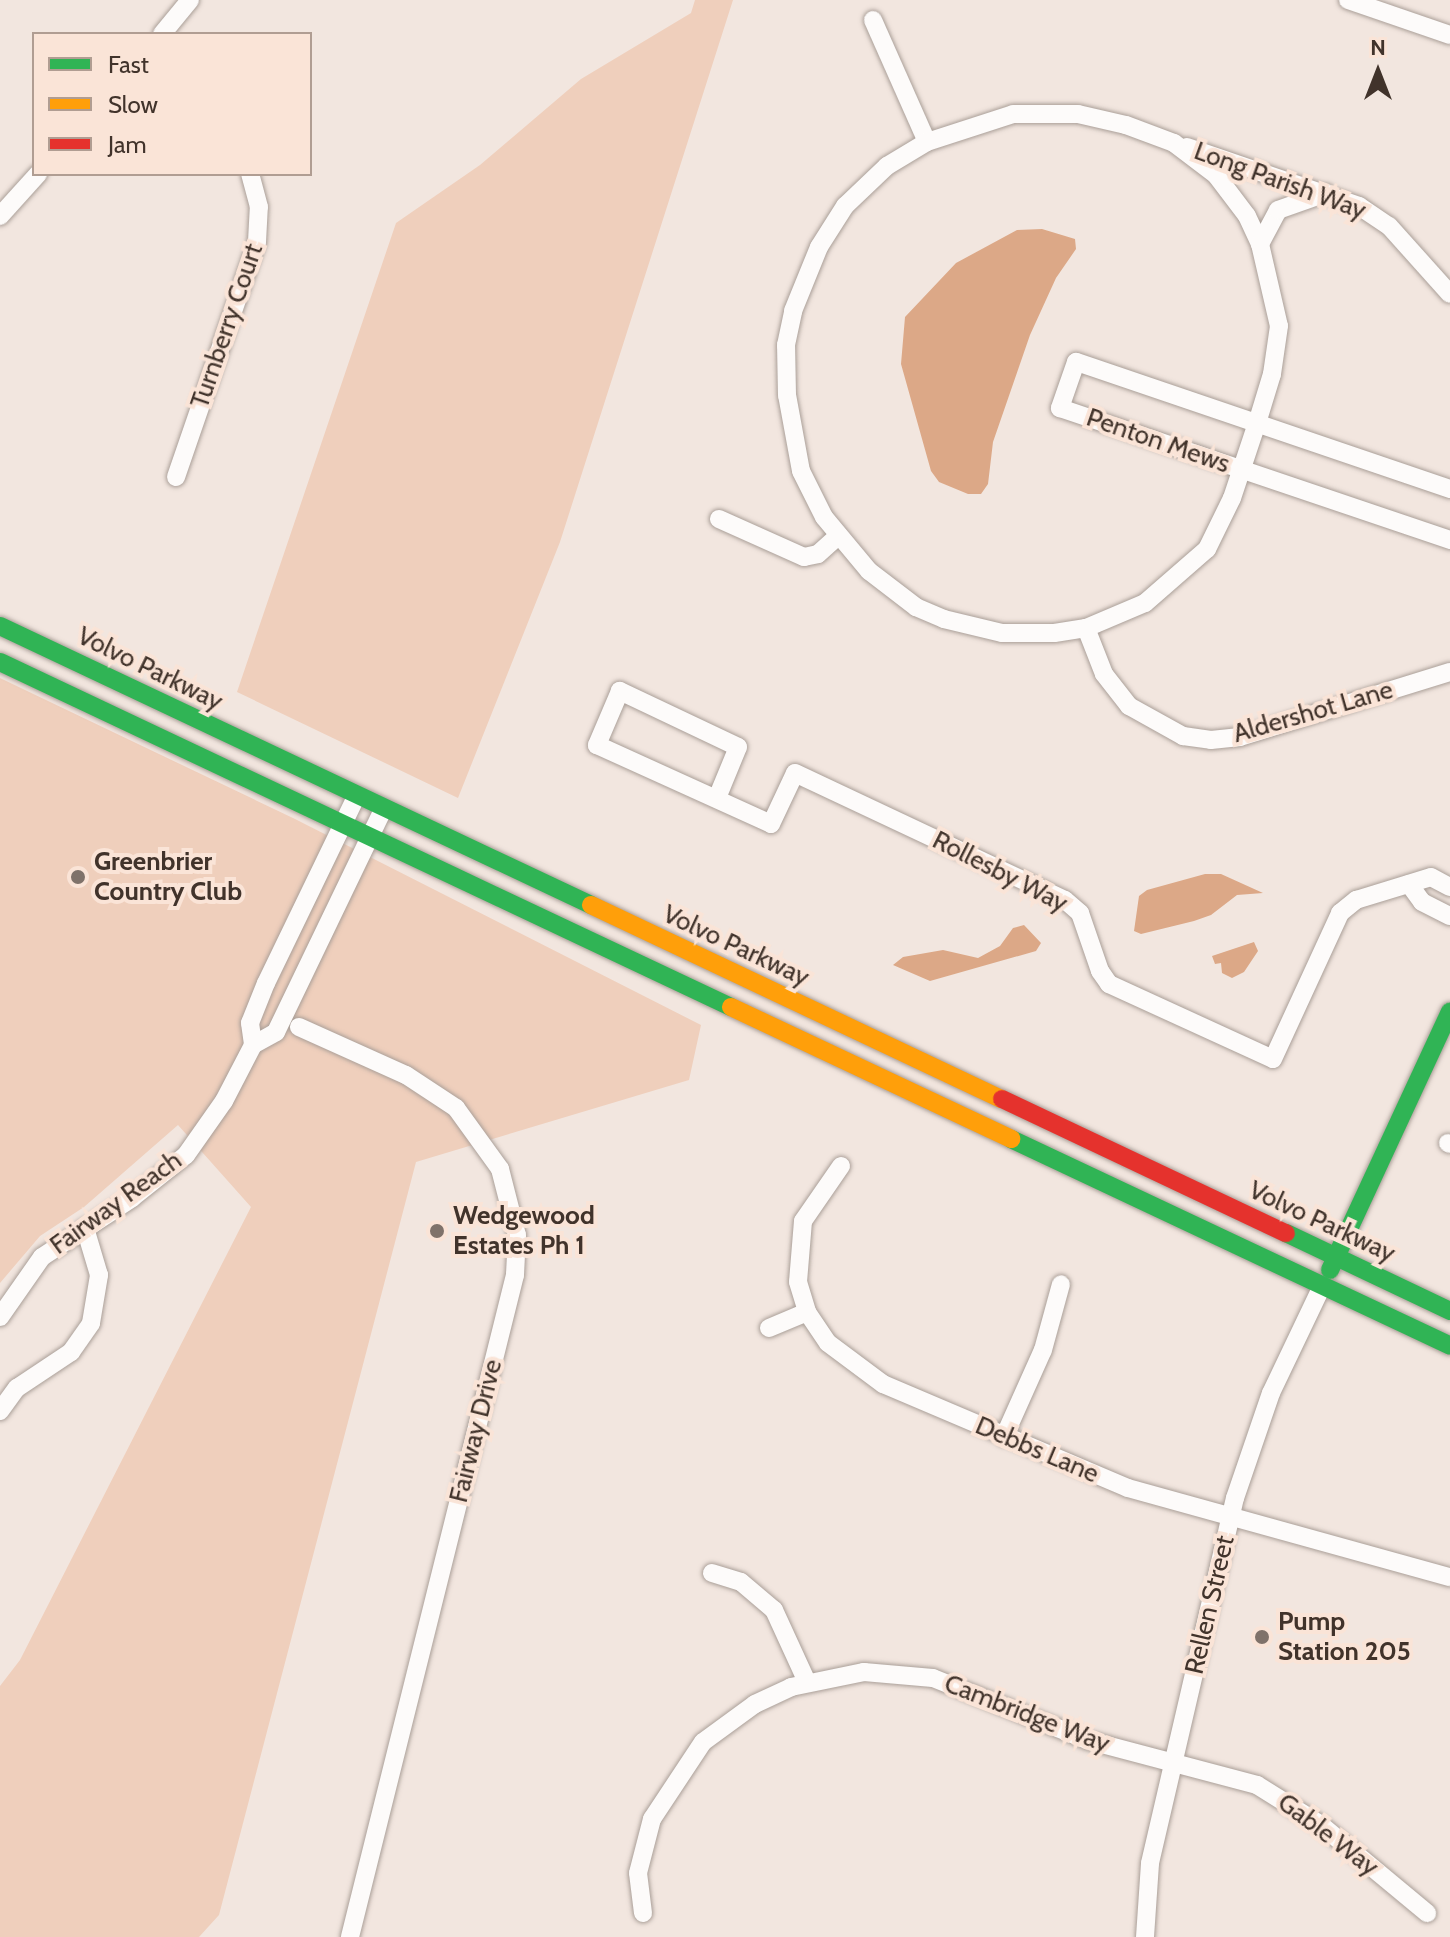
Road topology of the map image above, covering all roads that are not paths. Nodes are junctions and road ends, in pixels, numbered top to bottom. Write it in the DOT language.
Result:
graph roads {
  1 [pos="190,0"];
  2 [pos="1348,0"];
  3 [pos="873,20"];
  4 [pos="164,32"];
  5 [pos="1450,35"];
  6 [pos="927,142"];
  7 [pos="1174,143"];
  8 [pos="36,176"];
  9 [pos="251,176"];
  10 [pos="1326,193"];
  11 [pos="0,216"];
  12 [pos="1260,244"];
  13 [pos="1450,294"];
  14 [pos="1257,423"];
  15 [pos="1241,469"];
  16 [pos="176,477"];
  17 [pos="1450,489"];
  18 [pos="719,519"];
  19 [pos="839,535"];
  20 [pos="1450,540"];
  21 [pos="0,626"];
  22 [pos="1086,628"];
  23 [pos="0,662"];
  24 [pos="1450,672"];
  25 [pos="356,797"];
  26 [pos="717,798"];
  27 [pos="383,810"];
  28 [pos="343,825"];
  29 [pos="369,837"];
  30 [pos="1409,884"];
  31 [pos="1450,887"];
  32 [pos="1450,916"];
  33 [pos="1450,1011"];
  34 [pos="299,1027"];
  35 [pos="253,1045"];
  36 [pos="841,1166"];
  37 [pos="85,1228"];
  38 [pos="1336,1257"];
  39 [pos="1061,1284"];
  40 [pos="1322,1286"];
  41 [pos="1450,1311"];
  42 [pos="807,1312"];
  43 [pos="0,1317"];
  44 [pos="769,1328"];
  45 [pos="1450,1346"];
  46 [pos="0,1411"];
  47 [pos="1004,1437"];
  48 [pos="1230,1519"];
  49 [pos="712,1573"];
  50 [pos="1450,1577"];
  51 [pos="807,1682"];
  52 [pos="1174,1763"];
  53 [pos="643,1913"];
  54 [pos="1427,1913"];
  55 [pos="350,1937"];
  56 [pos="1145,1937"];
  1 -- 4 [label="street"];
  2 -- 5 [label="street"];
  3 -- 6 [label="street"];
  6 -- 7 [label="street, Long Parish Way"];
  6 -- 19 [label="street, Long Parish Way"];
  7 -- 10 [label="street, Long Parish Way"];
  7 -- 12 [label="street, Long Parish Way"];
  8 -- 11 [label="street"];
  9 -- 16 [label="street, Turnberry Court"];
  10 -- 12 [label="street"];
  10 -- 13 [label="street, Long Parish Way"];
  12 -- 14 [label="street, Long Parish Way"];
  14 -- 15 [label="street, Long Parish Way"];
  14 -- 15 [label="street, Penton Mews"];
  14 -- 17 [label="street, Penton Mews"];
  15 -- 20 [label="street, Penton Mews"];
  15 -- 22 [label="street, Long Parish Way"];
  18 -- 19 [label="street"];
  19 -- 22 [label="street, Long Parish Way"];
  21 -- 25 [label="main road, Volvo Parkway"];
  22 -- 24 [label="street, Aldershot Lane"];
  23 -- 28 [label="main road"];
  25 -- 27 [label="main road, Volvo Parkway"];
  25 -- 28 [label="street, Fairway Reach"];
  26 -- 26 [label="street, Rollesby Way"];
  26 -- 30 [label="street, Rollesby Way"];
  27 -- 29 [label="street, Fairway Reach"];
  27 -- 38 [label="main road, Volvo Parkway"];
  28 -- 29 [label="main road"];
  28 -- 35 [label="street, Fairway Reach"];
  29 -- 35 [label="street, Fairway Reach"];
  29 -- 40 [label="main road"];
  30 -- 31 [label="street, Rollesby Way"];
  30 -- 32 [label="street"];
  33 -- 38 [label="main road"];
  34 -- 55 [label="street, Fairway Drive"];
  35 -- 37 [label="street, Fairway Reach"];
  36 -- 42 [label="street, Debbs Lane"];
  37 -- 43 [label="street, Fairway Reach"];
  37 -- 46 [label="street"];
  38 -- 40 [label="main road"];
  38 -- 41 [label="main road, Volvo Parkway"];
  39 -- 47 [label="street"];
  40 -- 45 [label="main road"];
  40 -- 48 [label="street, Rellen Street"];
  42 -- 44 [label="street"];
  42 -- 47 [label="street, Debbs Lane"];
  47 -- 48 [label="street, Debbs Lane"];
  48 -- 50 [label="street, Debbs Lane"];
  48 -- 52 [label="street, Rellen Street"];
  49 -- 51 [label="street"];
  51 -- 52 [label="street, Cambridge Way"];
  51 -- 53 [label="street, Cambridge Way"];
  52 -- 54 [label="street, Gable Way"];
  52 -- 56 [label="street, Rellen Street"];
}
